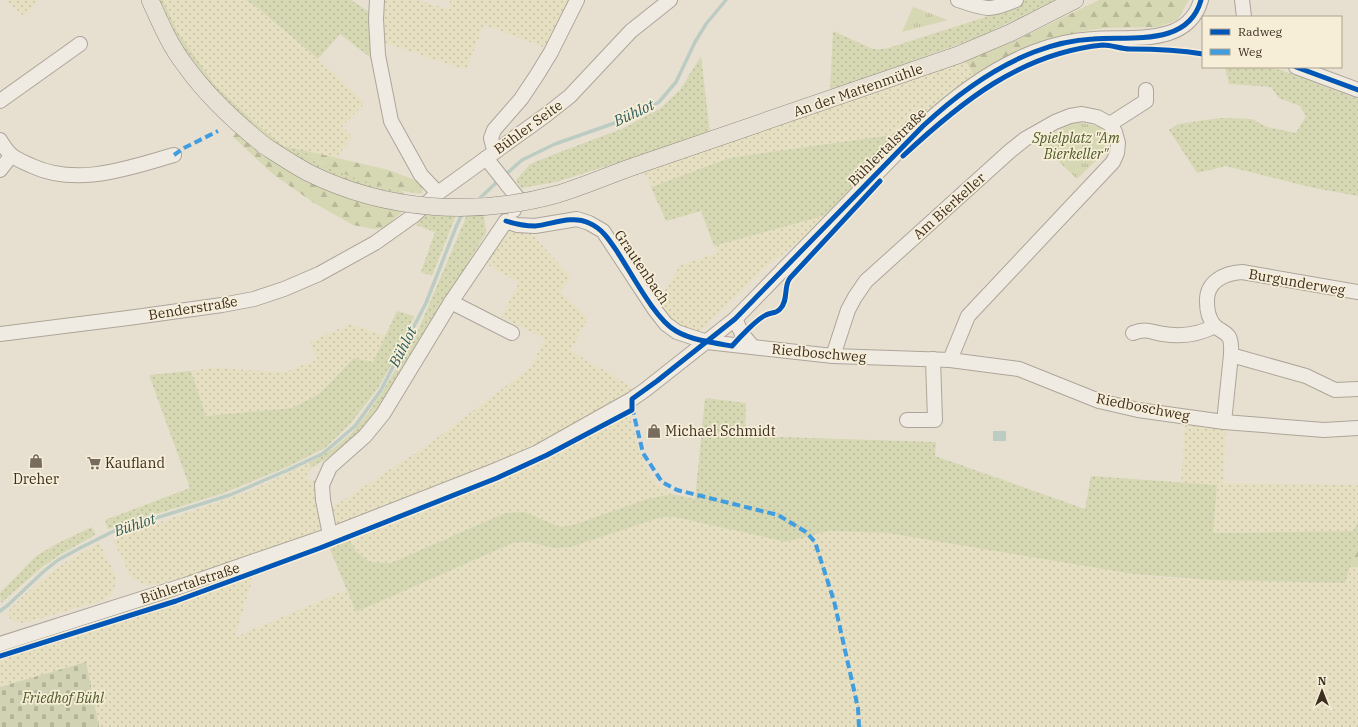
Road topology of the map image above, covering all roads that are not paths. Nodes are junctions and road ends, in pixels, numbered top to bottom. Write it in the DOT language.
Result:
graph roads {
  1 [pos="150,0"];
  2 [pos="377,0"];
  3 [pos="577,0"];
  4 [pos="670,0"];
  5 [pos="958,0"];
  6 [pos="1016,0"];
  7 [pos="1075,0"];
  8 [pos="1201,0"];
  9 [pos="1242,0"];
  10 [pos="1244,16"];
  11 [pos="1199,19"];
  12 [pos="80,44"];
  13 [pos="1299,68"];
  14 [pos="1146,90"];
  15 [pos="1358,90"];
  16 [pos="0,101"];
  17 [pos="1110,124"];
  18 [pos="0,140"];
  19 [pos="491,154"];
  20 [pos="174,155"];
  21 [pos="10,156"];
  22 [pos="0,170"];
  23 [pos="438,193"];
  24 [pos="510,215"];
  25 [pos="375,243"];
  26 [pos="1358,292"];
  27 [pos="451,302"];
  28 [pos="735,319"];
  29 [pos="1215,326"];
  30 [pos="512,333"];
  31 [pos="1133,333"];
  32 [pos="0,334"];
  33 [pos="707,342"];
  34 [pos="753,347"];
  35 [pos="1231,355"];
  36 [pos="833,356"];
  37 [pos="933,359"];
  38 [pos="950,360"];
  39 [pos="1358,389"];
  40 [pos="907,420"];
  41 [pos="1224,422"];
  42 [pos="1358,428"];
  43 [pos="330,535"];
  44 [pos="0,644"];
  1 -- 7 [label="main road, An der Mattenmühle, bridge"];
  2 -- 23 [label="street"];
  3 -- 19 [label="street"];
  4 -- 19 [label="street, Bühler Seite"];
  5 -- 6 [label="street"];
  8 -- 11 [label="street, Bühlertalstraße"];
  9 -- 10 [label="street"];
  11 -- 28 [label="street, Bühlertalstraße"];
  12 -- 16 [label="street"];
  13 -- 15 [label="street"];
  14 -- 17 [label="street"];
  17 -- 36 [label="street, Am Bierkeller"];
  17 -- 38 [label="street"];
  18 -- 21 [label="street"];
  19 -- 23 [label="street, Bühler Seite"];
  19 -- 24 [label="street"];
  20 -- 21 [label="street"];
  21 -- 22 [label="street"];
  23 -- 25 [label="street, Bühler Seite"];
  24 -- 27 [label="street"];
  24 -- 33 [label="street, Grautenbach"];
  25 -- 32 [label="street, Benderstraße"];
  26 -- 29 [label="street, Burgunderweg"];
  27 -- 30 [label="street"];
  27 -- 43 [label="street"];
  28 -- 33 [label="street, Bühlertalstraße"];
  28 -- 34 [label="street, Riedboschweg"];
  29 -- 31 [label="street"];
  29 -- 35 [label="street, Burgunderweg"];
  33 -- 34 [label="street, Riedboschweg"];
  33 -- 43 [label="street, Bühlertalstraße"];
  34 -- 36 [label="street, Riedboschweg"];
  35 -- 39 [label="street"];
  35 -- 41 [label="street, Burgunderweg"];
  36 -- 37 [label="street, Riedboschweg"];
  37 -- 38 [label="street, Riedboschweg"];
  37 -- 40 [label="street"];
  38 -- 41 [label="street, Riedboschweg"];
  41 -- 42 [label="street, Riedboschweg"];
  43 -- 44 [label="street, Bühlertalstraße"];
}
